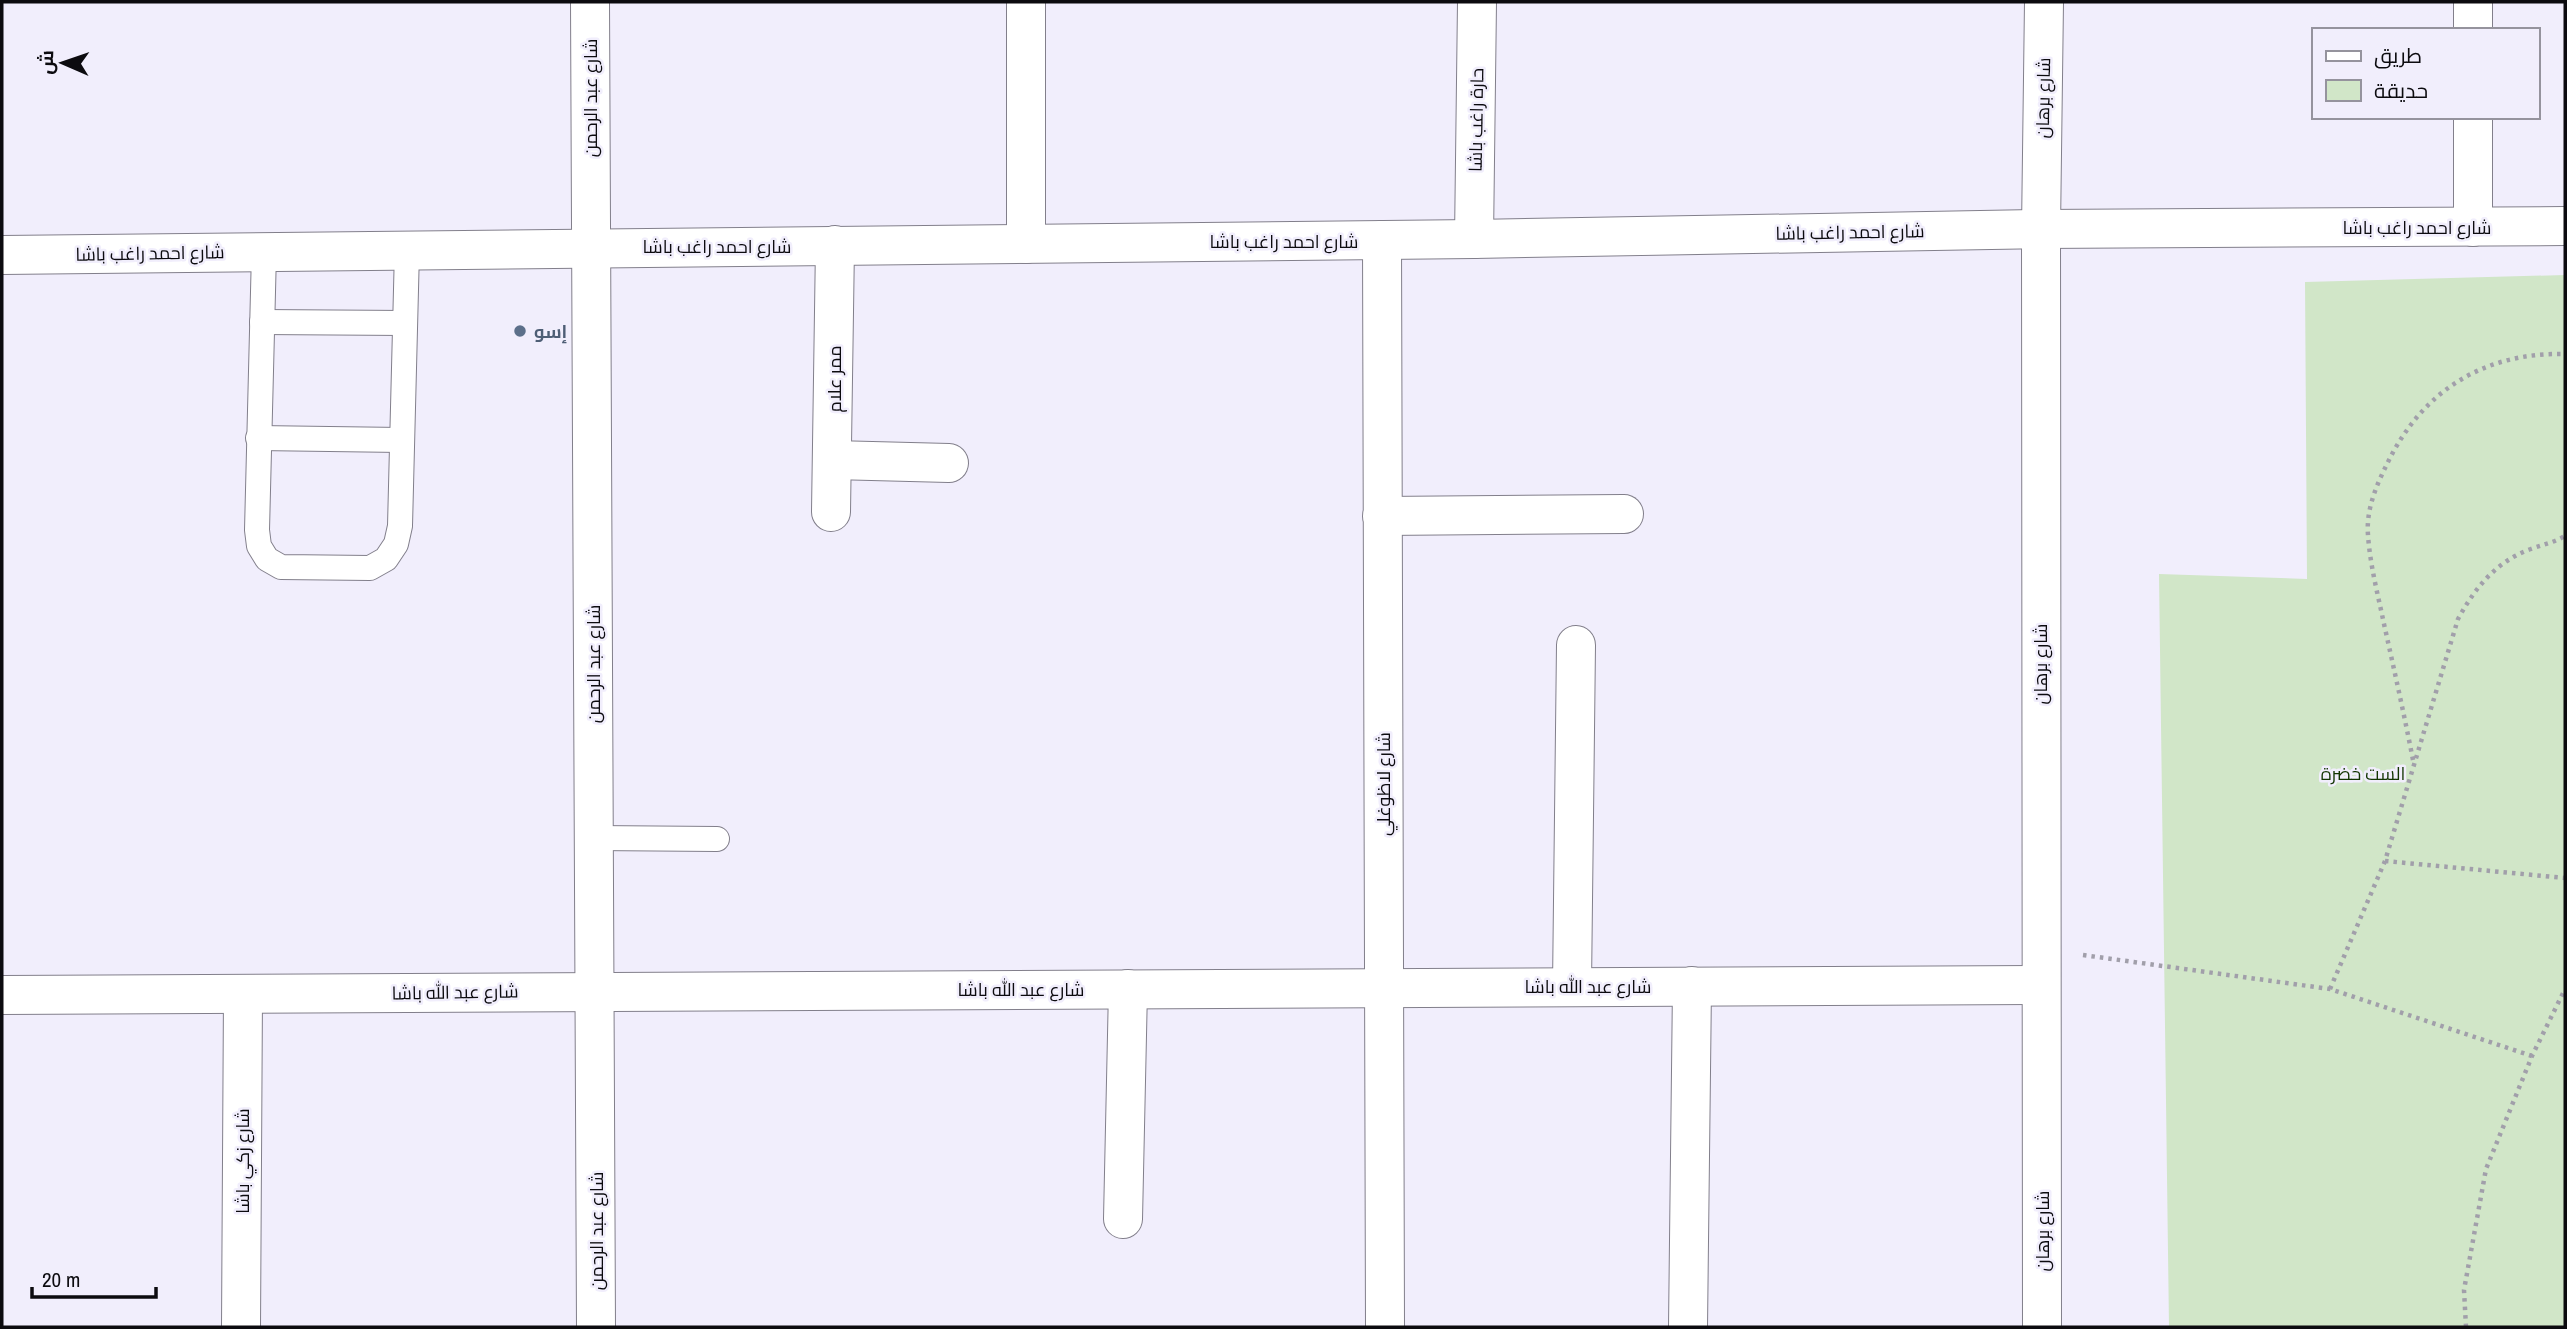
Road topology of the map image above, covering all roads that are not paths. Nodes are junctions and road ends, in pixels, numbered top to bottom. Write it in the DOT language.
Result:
graph roads {
  1 [pos="590,2"];
  2 [pos="1026,2"];
  3 [pos="1477,2"];
  4 [pos="2044,2"];
  5 [pos="2473,2"];
  6 [pos="2473,28"];
  7 [pos="2473,119"];
  8 [pos="2565,226"];
  9 [pos="2473,227"];
  10 [pos="2041,229"];
  11 [pos="1474,239"];
  12 [pos="1382,240"];
  13 [pos="1026,244"];
  14 [pos="835,246"];
  15 [pos="591,247"];
  16 [pos="407,250"];
  17 [pos="264,252"];
  18 [pos="2,255"];
  19 [pos="262,322"];
  20 [pos="405,323"];
  21 [pos="258,438"];
  22 [pos="401,440"];
  23 [pos="834,460"];
  24 [pos="949,463"];
  25 [pos="831,512"];
  26 [pos="1624,514"];
  27 [pos="1382,516"];
  28 [pos="1576,645"];
  29 [pos="594,838"];
  30 [pos="717,839"];
  31 [pos="2041,967"];
  32 [pos="1572,986"];
  33 [pos="1692,986"];
  34 [pos="1384,987"];
  35 [pos="1128,989"];
  36 [pos="595,991"];
  37 [pos="243,994"];
  38 [pos="2,995"];
  39 [pos="1123,1219"];
  40 [pos="241,1327"];
  41 [pos="596,1327"];
  42 [pos="1385,1327"];
  43 [pos="1688,1327"];
  44 [pos="2042,1327"];
  1 -- 15 [label="street, شارع عبد الرحمن"];
  2 -- 13 [label="street"];
  3 -- 11 [label="street, حارة راغب باشا"];
  4 -- 10 [label="street, شارع برهان"];
  5 -- 6 [label="street"];
  7 -- 9 [label="street"];
  8 -- 9 [label="street, شارع احمد راغب باشا"];
  9 -- 10 [label="street, شارع احمد راغب باشا"];
  10 -- 11 [label="street, شارع احمد راغب باشا"];
  10 -- 31 [label="street, شارع برهان"];
  11 -- 12 [label="street, شارع احمد راغب باشا"];
  12 -- 13 [label="street, شارع احمد راغب باشا"];
  12 -- 27 [label="street, شارع لاظوغلي"];
  13 -- 14 [label="street, شارع احمد راغب باشا"];
  14 -- 15 [label="street, شارع احمد راغب باشا"];
  14 -- 23 [label="street, ممر علام"];
  15 -- 16 [label="street, شارع احمد راغب باشا"];
  15 -- 29 [label="street, شارع عبد الرحمن"];
  16 -- 17 [label="street, شارع احمد راغب باشا"];
  16 -- 20 [label="lane"];
  17 -- 18 [label="street, شارع احمد راغب باشا"];
  17 -- 19 [label="lane"];
  19 -- 20 [label="lane"];
  19 -- 21 [label="lane"];
  20 -- 22 [label="lane"];
  21 -- 22 [label="lane"];
  21 -- 22 [label="lane"];
  23 -- 24 [label="street"];
  23 -- 25 [label="street, ممر علام"];
  26 -- 27 [label="street"];
  27 -- 34 [label="street, شارع لاظوغلي"];
  28 -- 32 [label="street"];
  29 -- 30 [label="lane"];
  29 -- 36 [label="street, شارع عبد الرحمن"];
  31 -- 33 [label="street, شارع عبد الله باشا"];
  31 -- 44 [label="street, شارع برهان"];
  32 -- 33 [label="street, شارع عبد الله باشا"];
  32 -- 34 [label="street, شارع عبد الله باشا"];
  33 -- 43 [label="street"];
  34 -- 35 [label="street, شارع عبد الله باشا"];
  34 -- 42 [label="street, شارع لاظوغلي"];
  35 -- 36 [label="street, شارع عبد الله باشا"];
  35 -- 39 [label="street"];
  36 -- 37 [label="street, شارع عبد الله باشا"];
  36 -- 41 [label="street, شارع عبد الرحمن"];
  37 -- 38 [label="street, شارع عبد الله باشا"];
  37 -- 40 [label="street, شارع زكي باشا"];
}
